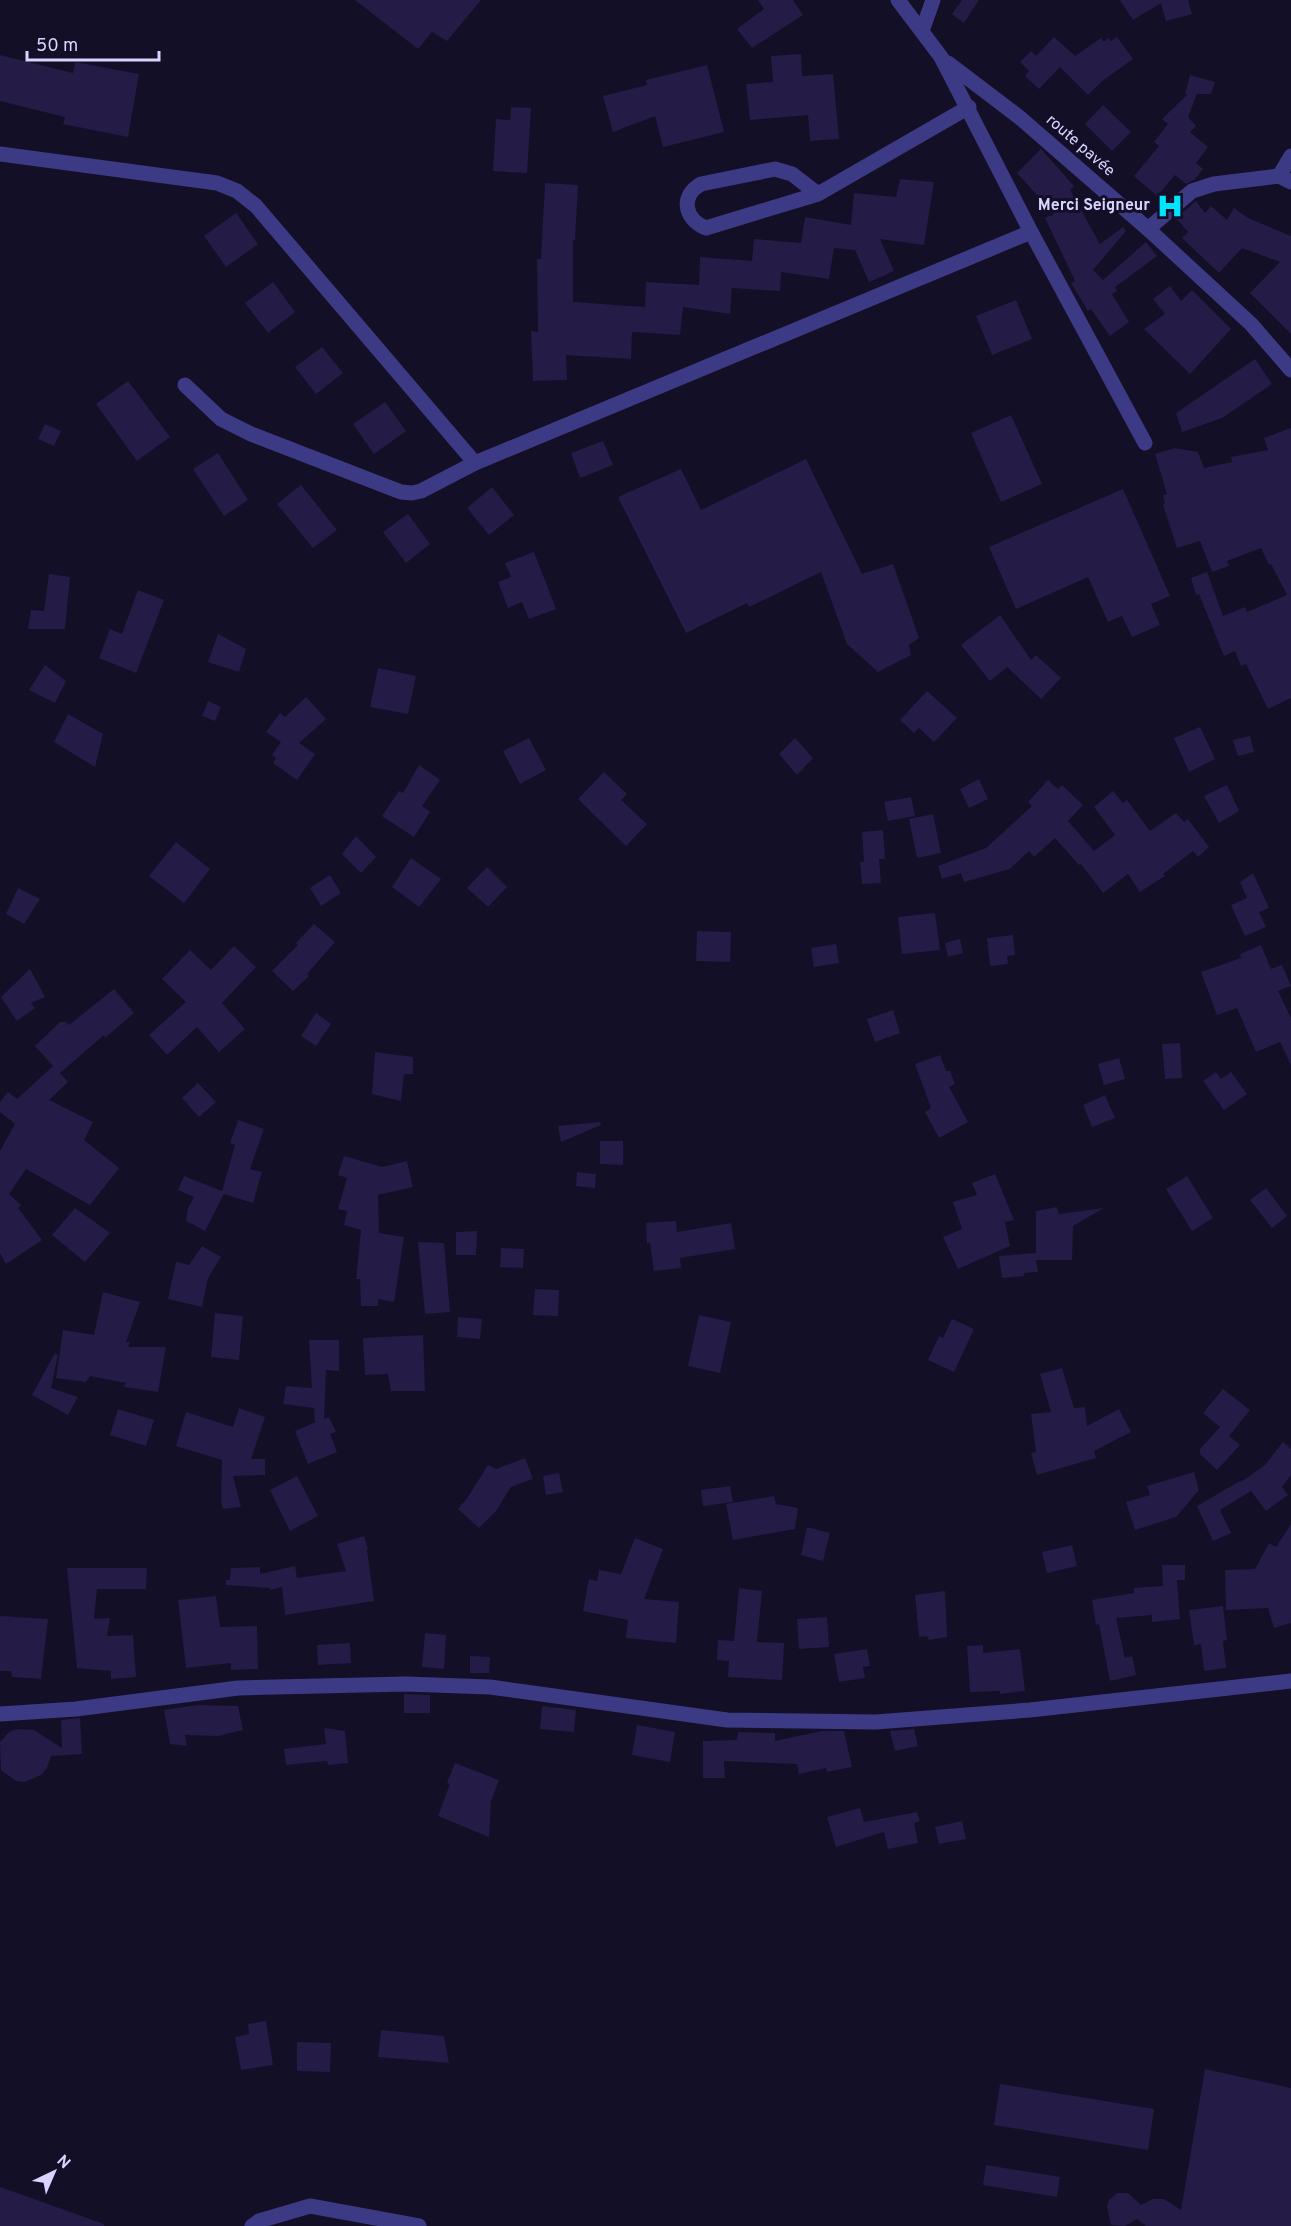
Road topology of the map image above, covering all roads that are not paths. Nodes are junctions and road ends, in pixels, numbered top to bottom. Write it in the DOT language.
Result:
graph roads {
  1 [pos="898,0"];
  2 [pos="933,0"];
  3 [pos="922,32"];
  4 [pos="941,57"];
  5 [pos="969,107"];
  6 [pos="0,154"];
  7 [pos="1291,156"];
  8 [pos="1285,179"];
  9 [pos="818,194"];
  10 [pos="1148,229"];
  11 [pos="1031,232"];
  12 [pos="1291,370"];
  13 [pos="185,385"];
  14 [pos="1145,443"];
  15 [pos="475,463"];
  16 [pos="1291,1681"];
  17 [pos="0,1714"];
  18 [pos="252,2226"];
  19 [pos="419,2226"];
  1 -- 3 [label="street"];
  2 -- 3 [label="street"];
  3 -- 4 [label="street"];
  4 -- 5 [label="street"];
  4 -- 10 [label="street, route pavée"];
  5 -- 9 [label="street"];
  5 -- 11 [label="street"];
  6 -- 15 [label="street"];
  7 -- 8 [label="street"];
  8 -- 10 [label="street"];
  9 -- 9 [label="street"];
  10 -- 12 [label="street, route pavée"];
  11 -- 14 [label="street"];
  11 -- 15 [label="street"];
  13 -- 15 [label="street"];
  16 -- 17 [label="street"];
  18 -- 19 [label="street"];
}
